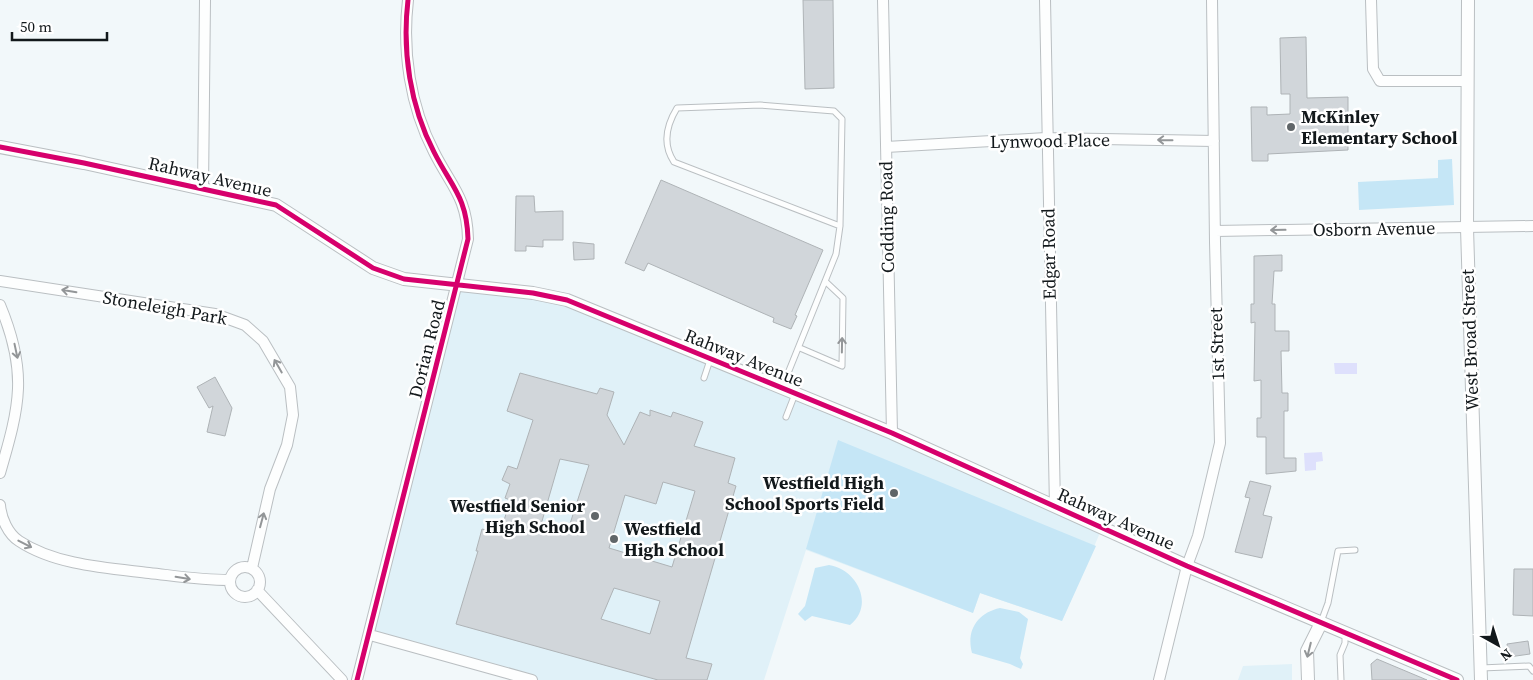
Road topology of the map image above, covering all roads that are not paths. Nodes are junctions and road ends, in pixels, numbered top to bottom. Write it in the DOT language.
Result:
graph roads {
  1 [pos="205,0"];
  2 [pos="408,0"];
  3 [pos="883,0"];
  4 [pos="1045,0"];
  5 [pos="1212,0"];
  6 [pos="1371,0"];
  7 [pos="1468,0"];
  8 [pos="1468,81"];
  9 [pos="1046,138"];
  10 [pos="1214,141"];
  11 [pos="0,147"];
  12 [pos="886,147"];
  13 [pos="203,188"];
  14 [pos="840,226"];
  15 [pos="1533,226"];
  16 [pos="1467,228"];
  17 [pos="1215,231"];
  18 [pos="0,280"];
  19 [pos="826,282"];
  20 [pos="457,284"];
  21 [pos="0,305"];
  22 [pos="800,348"];
  23 [pos="710,359"];
  24 [pos="704,378"];
  25 [pos="782,388"];
  26 [pos="795,394"];
  27 [pos="786,417"];
  28 [pos="892,433"];
  29 [pos="0,473"];
  30 [pos="0,505"];
  31 [pos="1054,507"];
  32 [pos="1355,550"];
  33 [pos="1187,566"];
  34 [pos="252,568"];
  35 [pos="229,580"];
  36 [pos="257,590"];
  37 [pos="1321,623"];
  38 [pos="1344,633"];
  39 [pos="370,635"];
  40 [pos="1533,671"];
  41 [pos="1480,674"];
  42 [pos="342,680"];
  43 [pos="357,680"];
  44 [pos="532,680"];
  45 [pos="1159,680"];
  46 [pos="1308,680"];
  47 [pos="1341,680"];
  48 [pos="1457,680"];
  1 -- 13 [label="street"];
  2 -- 20 [label="street, Dorian Road"];
  3 -- 12 [label="street, Codding Road"];
  4 -- 9 [label="street, Edgar Road"];
  5 -- 10 [label="street, 1st Street"];
  6 -- 8 [label="street"];
  7 -- 8 [label="street, West Broad Street"];
  8 -- 16 [label="street, West Broad Street"];
  10 -- 9 [label="street, Lynwood Place, one-way"];
  9 -- 12 [label="street, Lynwood Place"];
  9 -- 31 [label="street, Edgar Road"];
  10 -- 17 [label="street, 1st Street"];
  11 -- 13 [label="street, Rahway Avenue"];
  12 -- 28 [label="street, Codding Road"];
  13 -- 20 [label="street, Rahway Avenue"];
  14 -- 14 [label="lane"];
  14 -- 19 [label="lane"];
  15 -- 16 [label="street, Osborn Avenue"];
  16 -- 17 [label="street, Osborn Avenue, one-way"];
  16 -- 41 [label="street, West Broad Street"];
  17 -- 33 [label="street, 1st Street"];
  34 -- 18 [label="street, Stoneleigh Park, one-way"];
  19 -- 22 [label="lane"];
  22 -- 19 [label="lane, one-way"];
  20 -- 23 [label="street, Rahway Avenue"];
  20 -- 39 [label="street, Dorian Road"];
  21 -- 29 [label="street, one-way"];
  22 -- 25 [label="lane"];
  23 -- 24 [label="lane"];
  23 -- 25 [label="street, Rahway Avenue"];
  25 -- 26 [label="street, Rahway Avenue"];
  26 -- 27 [label="lane"];
  26 -- 28 [label="street, Rahway Avenue"];
  28 -- 31 [label="street, Rahway Avenue"];
  30 -- 35 [label="street, one-way"];
  31 -- 33 [label="street, Rahway Avenue"];
  32 -- 37 [label="lane"];
  33 -- 37 [label="street, Rahway Avenue"];
  33 -- 45 [label="street, 1st Street"];
  34 -- 35 [label="street"];
  34 -- 36 [label="street, Stoneleigh Park"];
  35 -- 36 [label="street"];
  36 -- 42 [label="street"];
  37 -- 38 [label="street, Rahway Avenue"];
  37 -- 46 [label="street, one-way"];
  38 -- 47 [label="lane"];
  38 -- 48 [label="street, Rahway Avenue"];
  39 -- 43 [label="street, Dorian Road"];
  39 -- 44 [label="street"];
  40 -- 41 [label="lane"];
}
